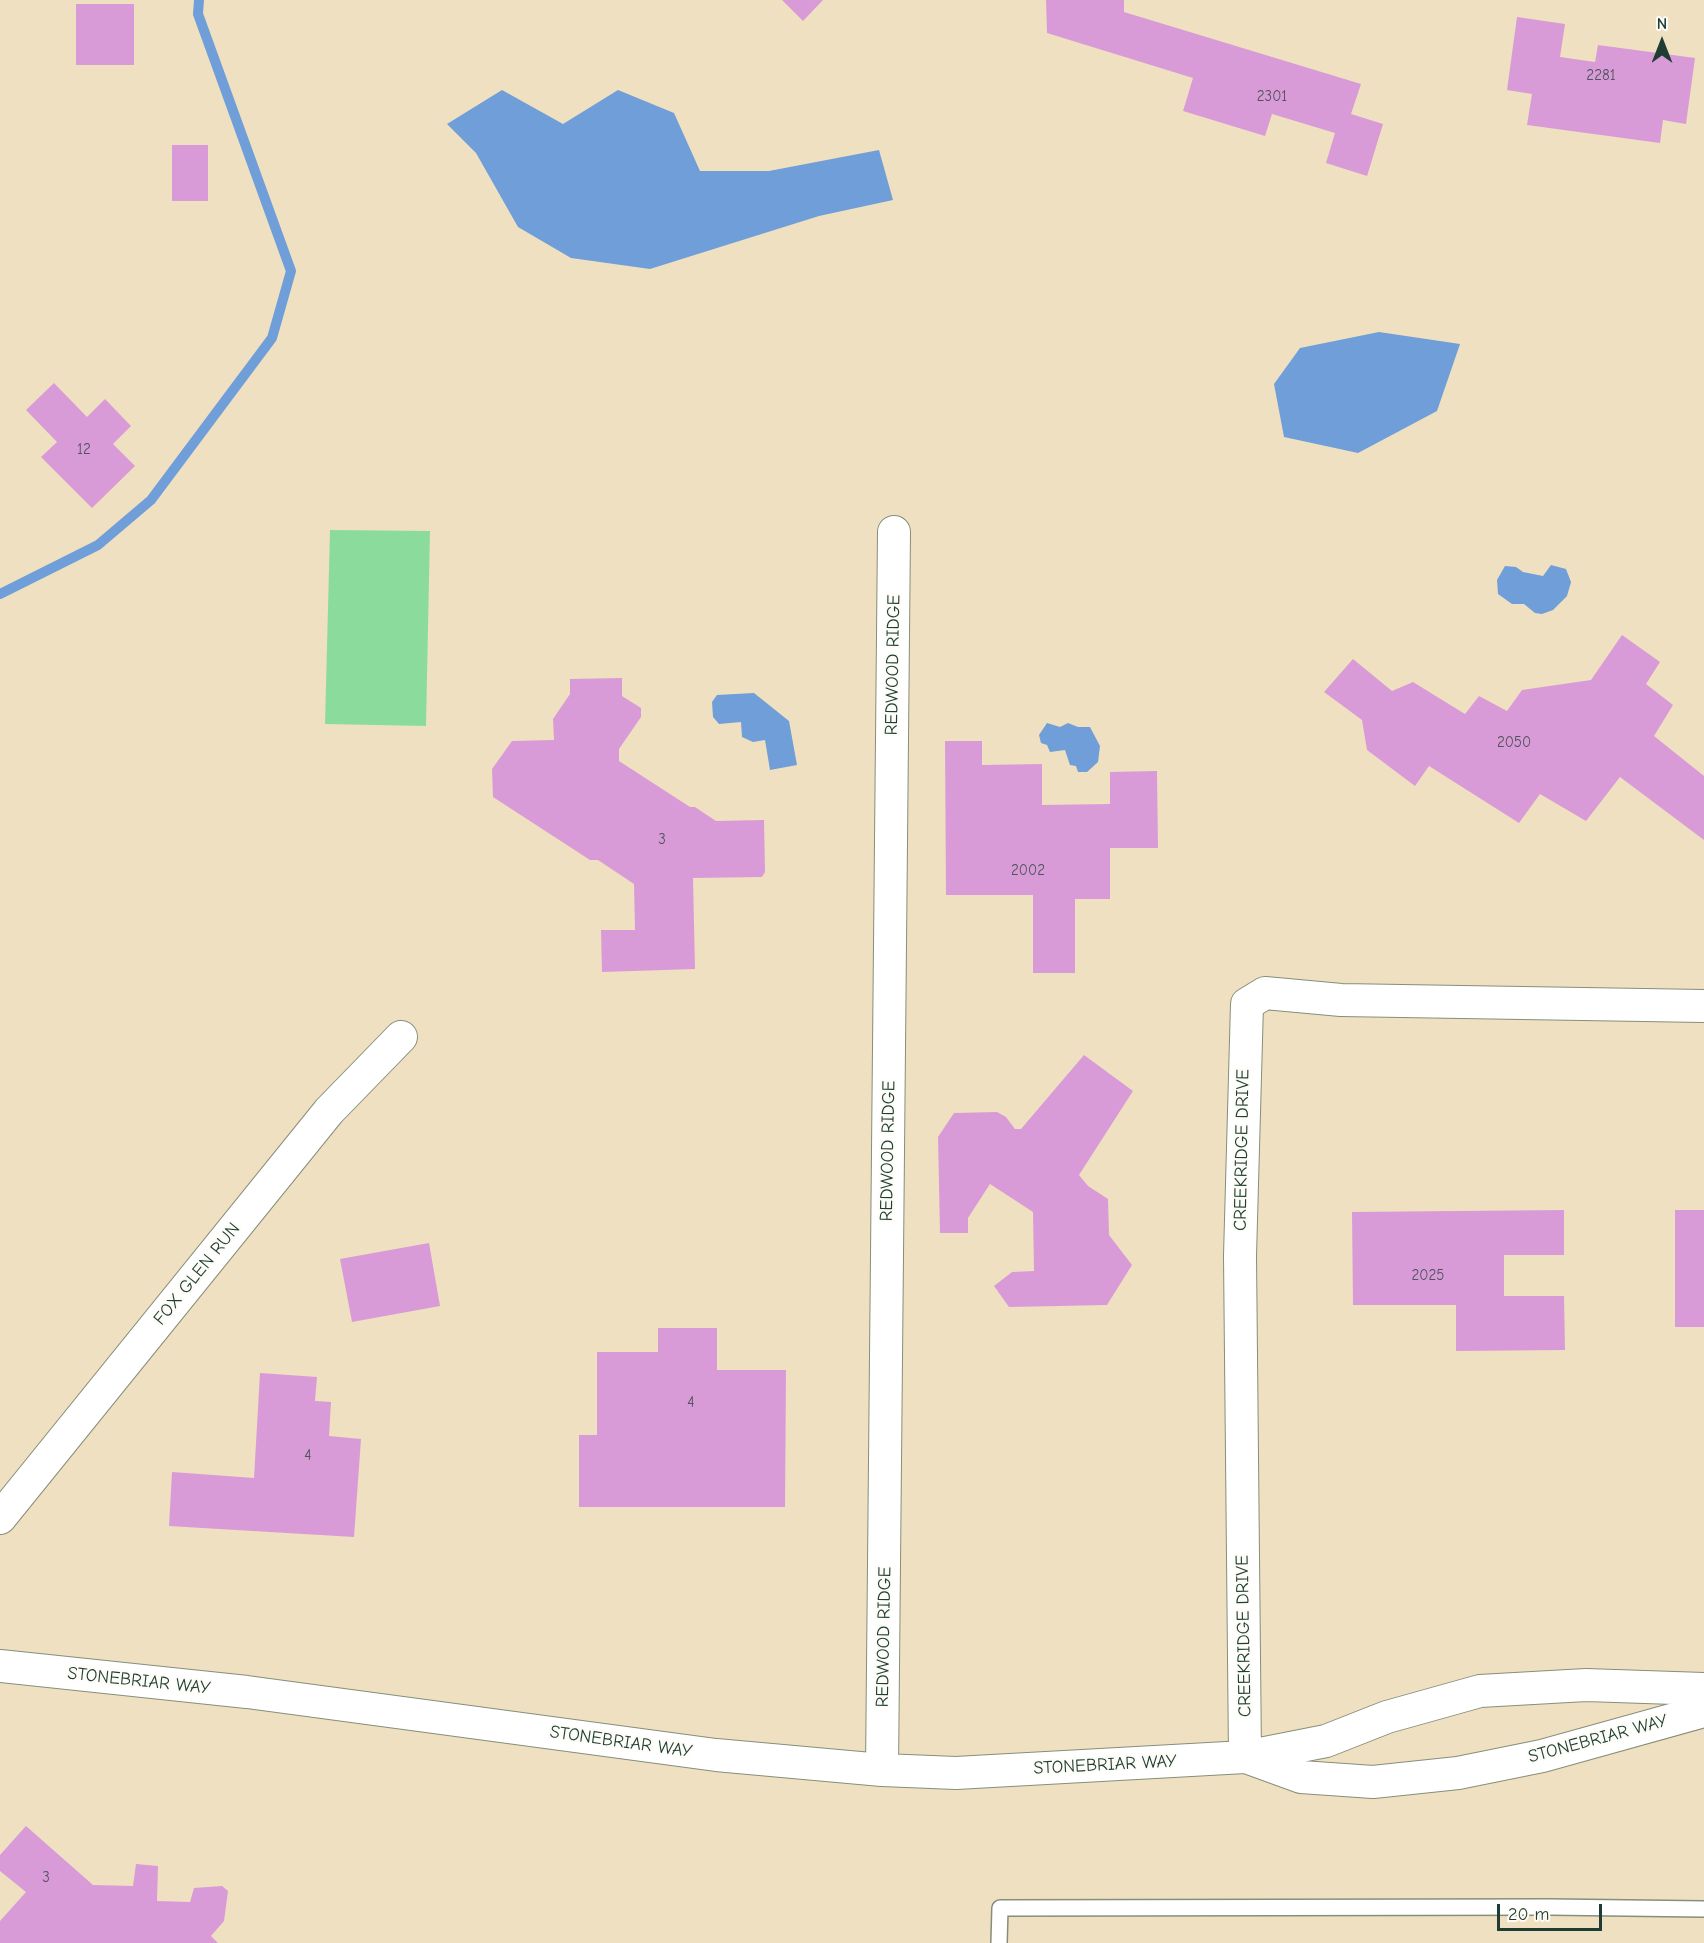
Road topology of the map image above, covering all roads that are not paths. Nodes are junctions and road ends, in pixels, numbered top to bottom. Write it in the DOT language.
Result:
graph roads {
  1 [pos="894,532"];
  2 [pos="1704,1005"];
  3 [pos="401,1037"];
  4 [pos="0,1518"];
  5 [pos="0,1666"];
  6 [pos="1704,1689"];
  7 [pos="1704,1711"];
  8 [pos="1245,1757"];
  9 [pos="882,1770"];
  10 [pos="1704,1909"];
  11 [pos="999,1943"];
  1 -- 9 [label="street, REDWOOD RIDGE"];
  2 -- 8 [label="street, CREEKRIDGE DRIVE"];
  3 -- 4 [label="street, FOX GLEN RUN"];
  5 -- 9 [label="street, STONEBRIAR WAY"];
  6 -- 8 [label="street, STONEBRIAR WAY"];
  7 -- 8 [label="street, STONEBRIAR WAY"];
  8 -- 9 [label="street, STONEBRIAR WAY"];
  10 -- 11 [label="lane"];
}
